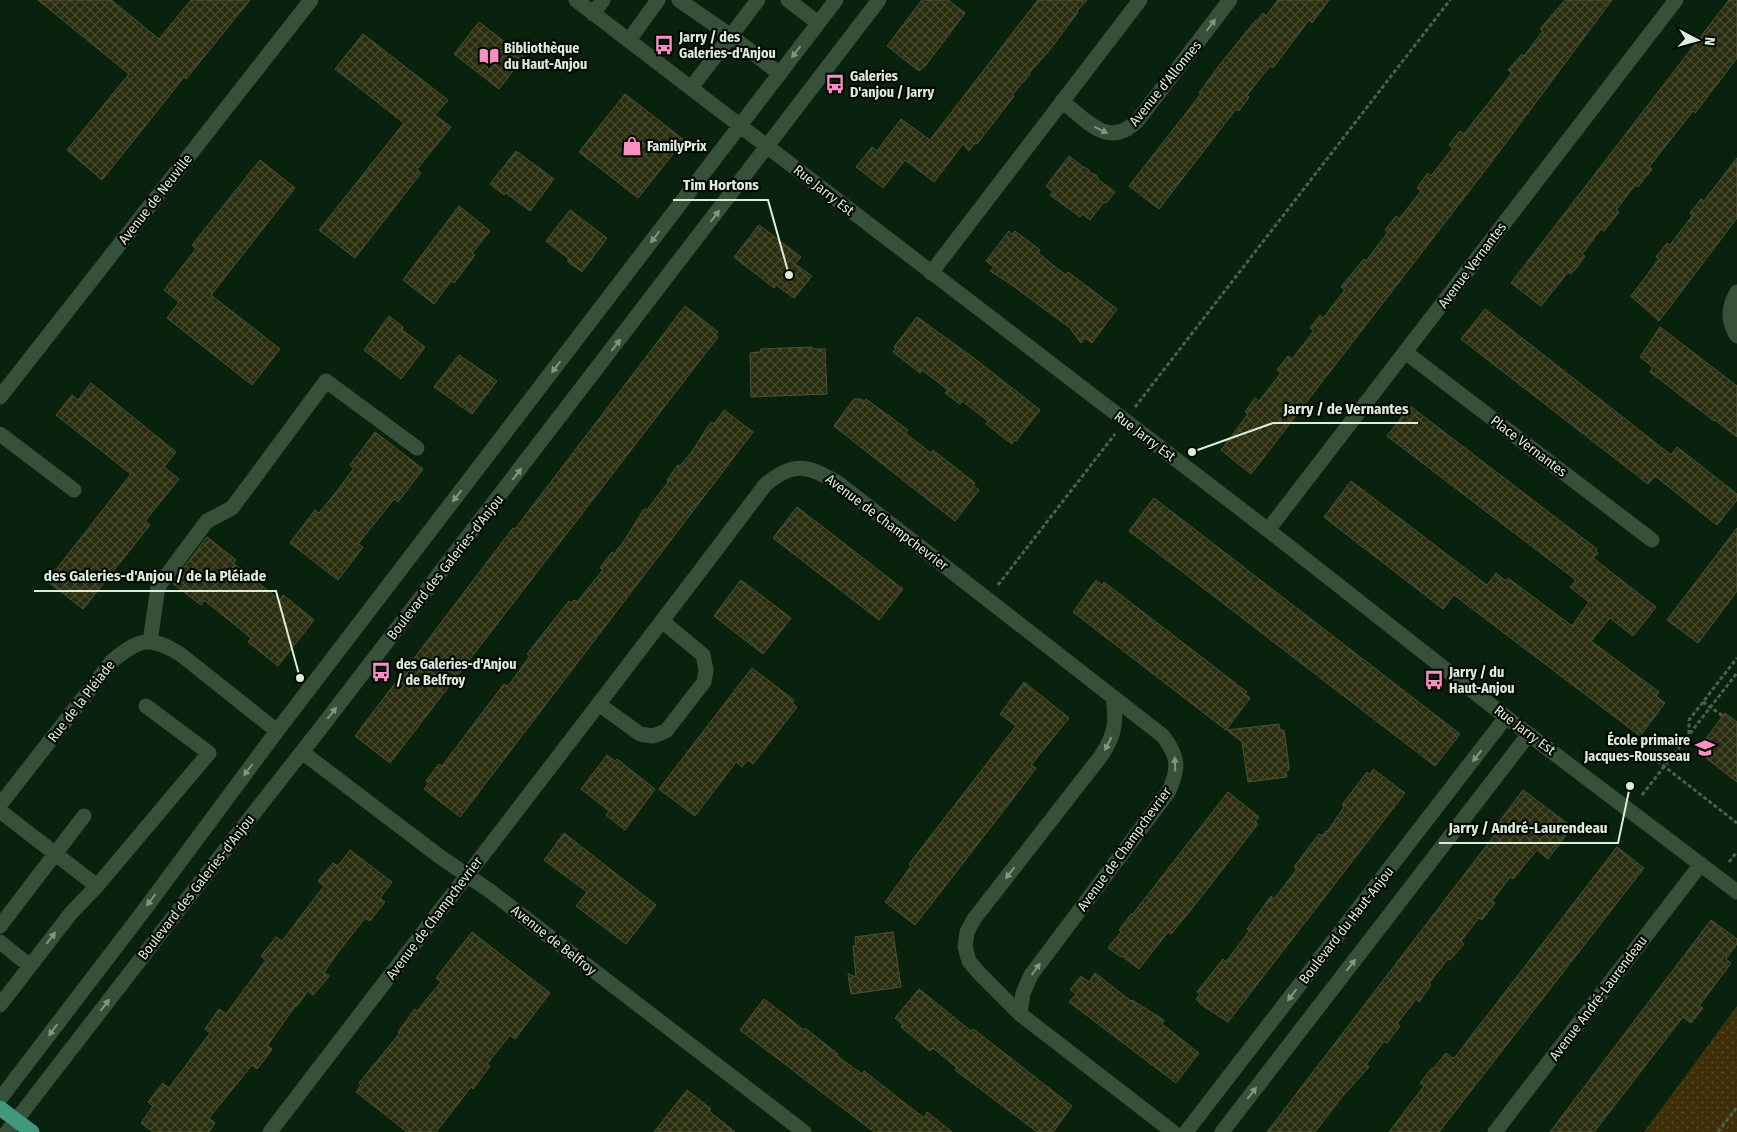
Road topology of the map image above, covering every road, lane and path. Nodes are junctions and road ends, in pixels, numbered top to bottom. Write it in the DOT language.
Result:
graph roads {
  1 [pos="310,0"];
  2 [pos="576,0"];
  3 [pos="603,0"];
  4 [pos="658,0"];
  5 [pos="679,0"];
  6 [pos="758,0"];
  7 [pos="788,0"];
  8 [pos="836,0"];
  9 [pos="880,0"];
  10 [pos="1140,0"];
  11 [pos="1230,0"];
  12 [pos="1450,0"];
  13 [pos="1676,0"];
  14 [pos="594,14"];
  15 [pos="818,23"];
  16 [pos="731,36"];
  17 [pos="629,40"];
  18 [pos="780,74"];
  19 [pos="691,88"];
  20 [pos="1062,101"];
  21 [pos="740,126"];
  22 [pos="767,146"];
  23 [pos="931,273"];
  24 [pos="1737,292"];
  25 [pos="1737,336"];
  26 [pos="1406,352"];
  27 [pos="0,397"];
  28 [pos="1125,421"];
  29 [pos="0,434"];
  30 [pos="417,448"];
  31 [pos="74,490"];
  32 [pos="1268,530"];
  33 [pos="1652,540"];
  34 [pos="988,599"];
  35 [pos="662,621"];
  36 [pos="150,642"];
  37 [pos="1737,658"];
  38 [pos="1737,673"];
  39 [pos="1113,696"];
  40 [pos="1703,702"];
  41 [pos="600,705"];
  42 [pos="146,706"];
  43 [pos="1710,707"];
  44 [pos="1723,716"];
  45 [pos="1506,717"];
  46 [pos="277,731"];
  47 [pos="1529,734"];
  48 [pos="1689,735"];
  49 [pos="302,752"];
  50 [pos="1647,753"];
  51 [pos="1664,767"];
  52 [pos="1642,795"];
  53 [pos="0,805"];
  54 [pos="0,811"];
  55 [pos="84,816"];
  56 [pos="1737,823"];
  57 [pos="1737,852"];
  58 [pos="56,853"];
  59 [pos="1729,862"];
  60 [pos="1701,864"];
  61 [pos="466,875"];
  62 [pos="97,886"];
  63 [pos="1737,892"];
  64 [pos="0,926"];
  65 [pos="0,942"];
  66 [pos="30,966"];
  67 [pos="0,1005"];
  68 [pos="1020,1014"];
  69 [pos="0,1099"];
  70 [pos="1737,1107"];
  71 [pos="0,1108"];
  72 [pos="7,1132"];
  73 [pos="32,1132"];
  74 [pos="270,1132"];
  75 [pos="804,1132"];
  76 [pos="1173,1132"];
  77 [pos="1186,1132"];
  78 [pos="1222,1132"];
  79 [pos="1496,1132"];
  80 [pos="1718,1132"];
  1 -- 27 [label="street, Avenue de Neuville"];
  2 -- 14 [label="street, Rue Jarry Est"];
  3 -- 14 [label="street"];
  4 -- 17 [label="street"];
  5 -- 16 [label="street"];
  6 -- 16 [label="street"];
  7 -- 15 [label="street"];
  8 -- 15 [label="street, Boulevard des Galeries-d'Anjou"];
  9 -- 22 [label="street, Boulevard des Galeries-d'Anjou"];
  10 -- 20 [label="street"];
  20 -- 11 [label="street, Avenue d'Allonnes, one-way"];
  12 -- 28 [label="path"];
  13 -- 26 [label="street, Avenue Vernantes"];
  14 -- 17 [label="street, Rue Jarry Est"];
  15 -- 18 [label="street, Boulevard des Galeries-d'Anjou, one-way"];
  16 -- 18 [label="street"];
  16 -- 19 [label="street"];
  17 -- 19 [label="street, Rue Jarry Est"];
  18 -- 21 [label="street, Boulevard des Galeries-d'Anjou"];
  19 -- 21 [label="street, Rue Jarry Est"];
  20 -- 23 [label="street"];
  21 -- 22 [label="street, Rue Jarry Est"];
  21 -- 46 [label="street, Boulevard des Galeries-d'Anjou, one-way"];
  22 -- 23 [label="street, Rue Jarry Est"];
  49 -- 22 [label="street, Boulevard des Galeries-d'Anjou, one-way"];
  23 -- 28 [label="street, Rue Jarry Est"];
  24 -- 25 [label="street"];
  26 -- 32 [label="street, Avenue Vernantes"];
  26 -- 33 [label="street, Place Vernantes"];
  28 -- 32 [label="street, Rue Jarry Est"];
  28 -- 34 [label="path"];
  29 -- 31 [label="street"];
  30 -- 36 [label="street"];
  32 -- 45 [label="street, Rue Jarry Est"];
  34 -- 35 [label="street, Avenue de Champchevrier"];
  34 -- 39 [label="street, Avenue de Champchevrier"];
  35 -- 41 [label="street, Avenue de Champchevrier"];
  35 -- 41 [label="street"];
  36 -- 46 [label="street"];
  36 -- 53 [label="street, Rue de la Pléiade"];
  37 -- 40 [label="path"];
  38 -- 43 [label="path"];
  39 -- 68 [label="street, one-way"];
  68 -- 39 [label="street, Avenue de Champchevrier, one-way"];
  40 -- 43 [label="path"];
  40 -- 48 [label="path"];
  41 -- 61 [label="street, Avenue de Champchevrier"];
  42 -- 62 [label="street"];
  43 -- 44 [label="path"];
  43 -- 48 [label="path"];
  45 -- 47 [label="street, Rue Jarry Est"];
  45 -- 77 [label="street, Boulevard du Haut-Anjou, one-way"];
  46 -- 69 [label="street, Boulevard des Galeries-d'Anjou, one-way"];
  47 -- 60 [label="street, Rue Jarry Est"];
  78 -- 47 [label="street, Boulevard du Haut-Anjou, one-way"];
  48 -- 51 [label="path"];
  49 -- 61 [label="street, Avenue de Belfroy"];
  72 -- 49 [label="street, Boulevard des Galeries-d'Anjou, one-way"];
  50 -- 51 [label="path"];
  51 -- 52 [label="path"];
  51 -- 56 [label="path"];
  54 -- 58 [label="street"];
  55 -- 58 [label="street"];
  57 -- 59 [label="path"];
  58 -- 62 [label="street"];
  58 -- 64 [label="street"];
  60 -- 63 [label="street, Rue Jarry Est"];
  60 -- 79 [label="street, Avenue André-Laurendeau"];
  61 -- 74 [label="street, Avenue de Champchevrier"];
  61 -- 75 [label="street, Avenue de Belfroy"];
  66 -- 62 [label="street, one-way"];
  65 -- 66 [label="street"];
  66 -- 67 [label="street"];
  68 -- 76 [label="street"];
  70 -- 80 [label="path"];
  71 -- 73 [label="main road"];
}
